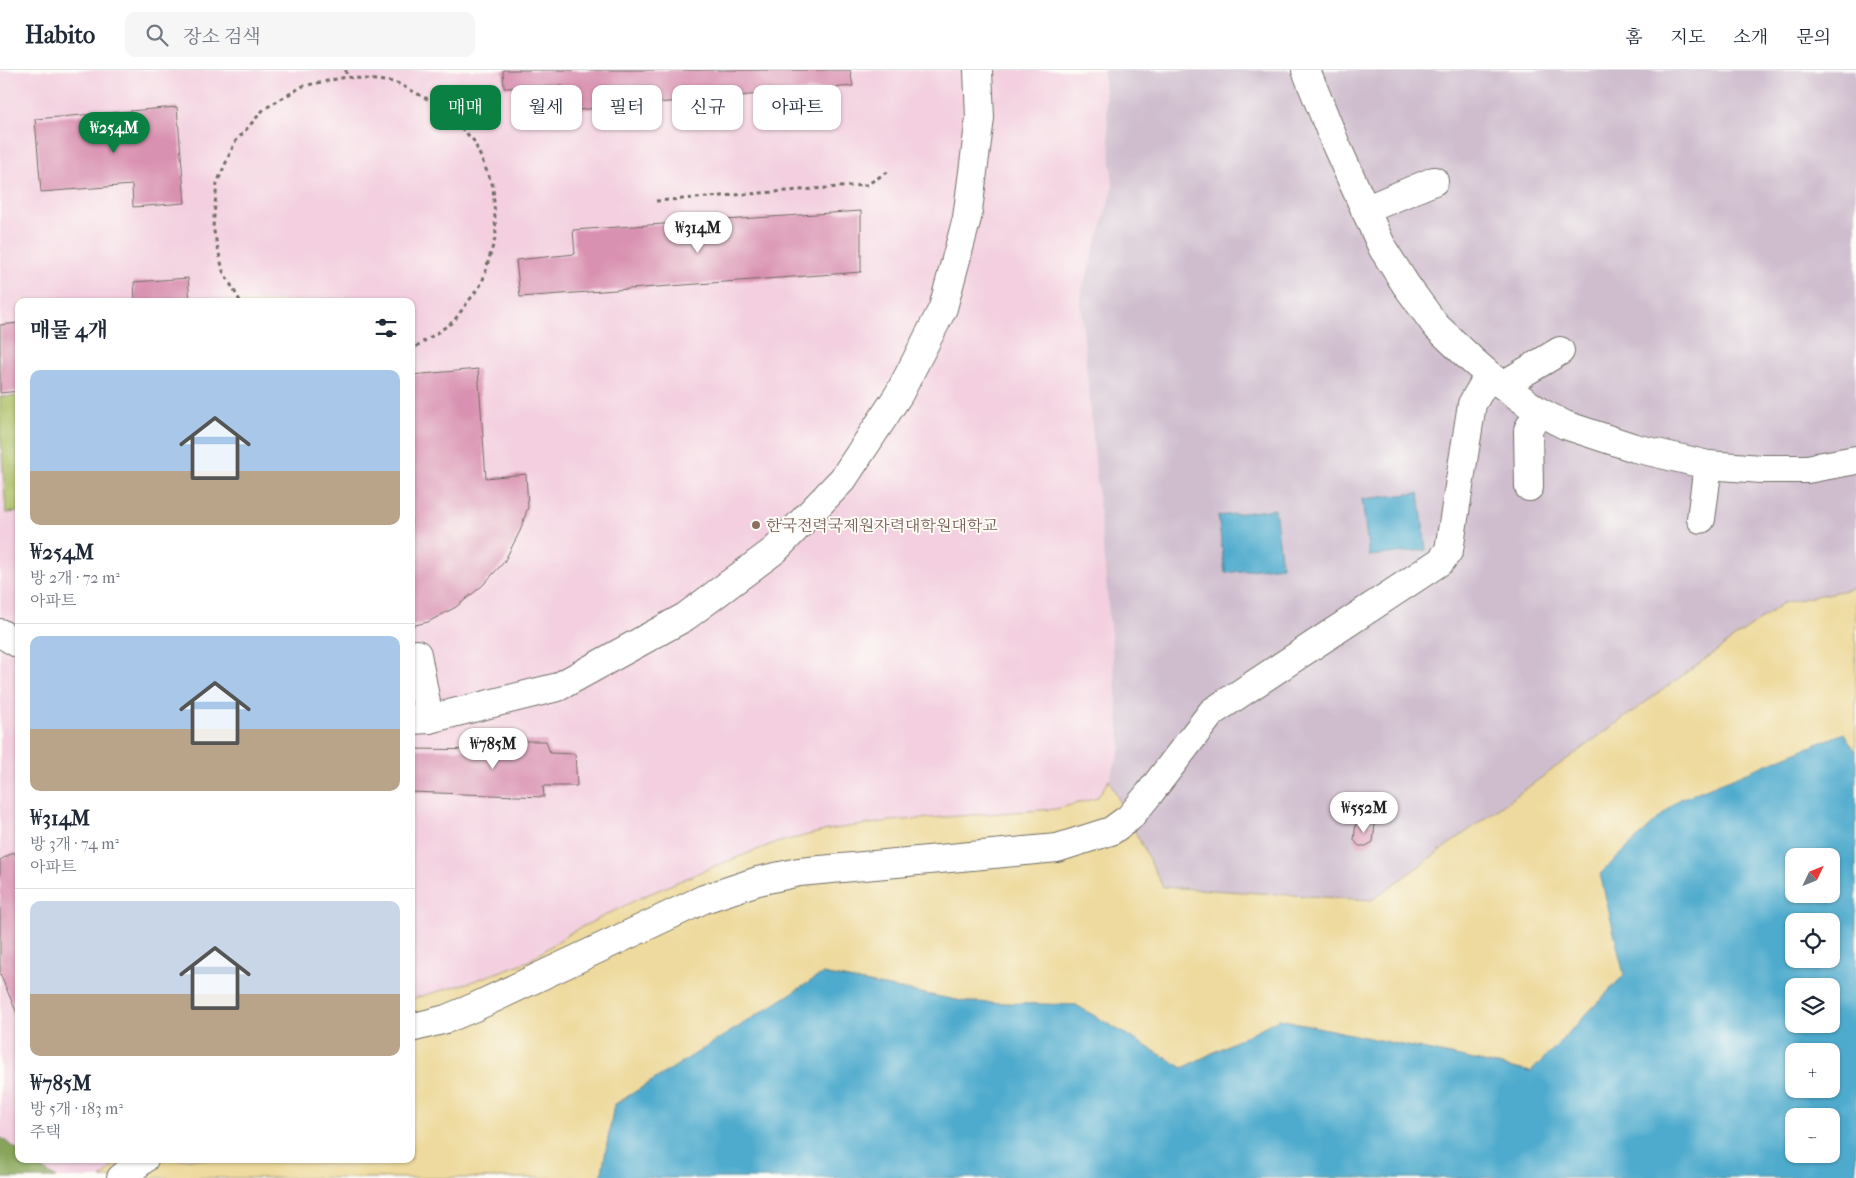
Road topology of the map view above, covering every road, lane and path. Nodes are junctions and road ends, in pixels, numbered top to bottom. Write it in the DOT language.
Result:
graph roads {
  1 [pos="346,70"];
  2 [pos="978,70"];
  3 [pos="1306,70"];
  4 [pos="346,77"];
  5 [pos="891,170"];
  6 [pos="1434,181"];
  7 [pos="656,200"];
  8 [pos="1365,210"];
  9 [pos="238,298"];
  10 [pos="415,347"];
  11 [pos="1560,352"];
  12 [pos="1496,380"];
  13 [pos="1538,411"];
  14 [pos="1856,460"];
  15 [pos="1708,465"];
  16 [pos="1529,487"];
  17 [pos="1700,519"];
  18 [pos="0,633"];
  19 [pos="15,642"];
  20 [pos="417,654"];
  21 [pos="420,720"];
  22 [pos="415,1027"];
  23 [pos="139,1163"];
  24 [pos="121,1178"];
  1 -- 4 [label="path"];
  2 -- 21 [label="lane"];
  3 -- 8 [label="lane"];
  4 -- 9 [label="path"];
  4 -- 10 [label="path"];
  5 -- 7 [label="path"];
  6 -- 8 [label="lane"];
  8 -- 12 [label="lane"];
  11 -- 12 [label="lane"];
  12 -- 13 [label="lane"];
  12 -- 22 [label="lane"];
  13 -- 15 [label="lane"];
  13 -- 16 [label="lane"];
  14 -- 15 [label="lane"];
  15 -- 17 [label="lane"];
  18 -- 19 [label="lane"];
  20 -- 21 [label="lane"];
  23 -- 24 [label="lane"];
}
